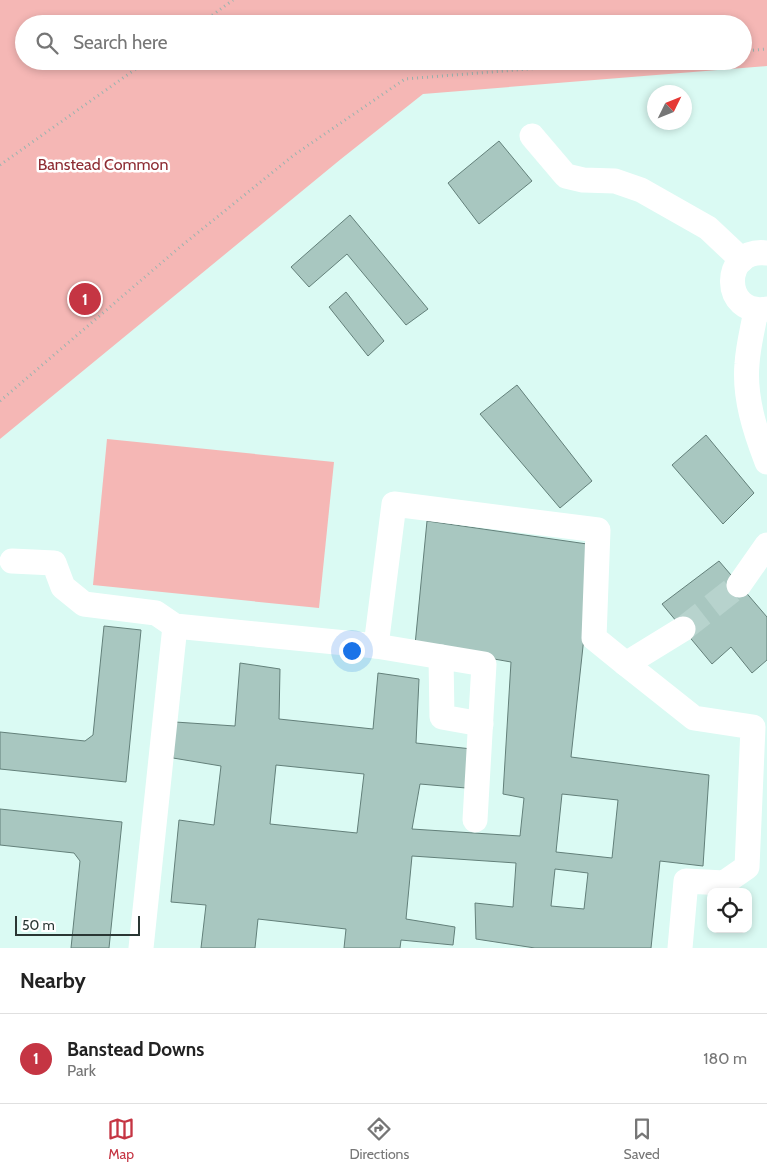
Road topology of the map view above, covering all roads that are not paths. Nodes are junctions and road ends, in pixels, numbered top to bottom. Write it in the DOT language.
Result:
graph roads {
  1 [pos="532,136"];
  2 [pos="767,253"];
  3 [pos="742,260"];
  4 [pos="761,310"];
  5 [pos="767,462"];
  6 [pos="767,545"];
  7 [pos="12,560"];
  8 [pos="739,585"];
  9 [pos="175,626"];
  10 [pos="683,629"];
  11 [pos="376,646"];
  12 [pos="441,657"];
  13 [pos="626,664"];
  14 [pos="481,724"];
  15 [pos="475,820"];
  16 [pos="141,948"];
  17 [pos="680,948"];
  1 -- 3 [label="lane"];
  2 -- 3 [label="lane"];
  3 -- 4 [label="lane"];
  4 -- 5 [label="lane"];
  6 -- 8 [label="lane"];
  7 -- 9 [label="lane"];
  9 -- 11 [label="lane"];
  9 -- 16 [label="lane"];
  10 -- 13 [label="lane"];
  11 -- 12 [label="lane"];
  11 -- 13 [label="lane"];
  12 -- 14 [label="lane"];
  12 -- 14 [label="lane"];
  13 -- 17 [label="lane"];
  14 -- 15 [label="lane"];
}
